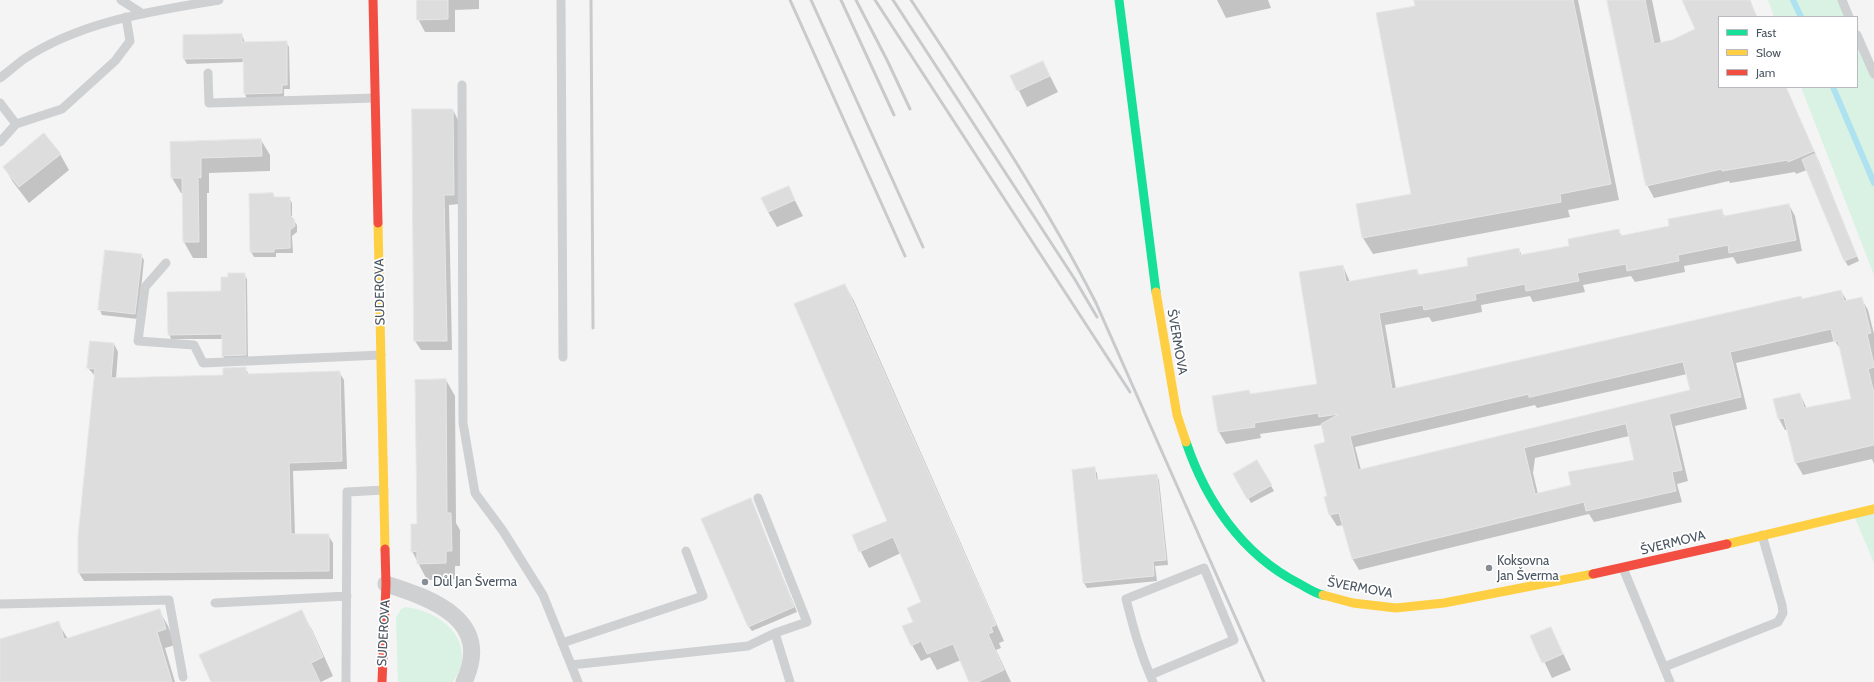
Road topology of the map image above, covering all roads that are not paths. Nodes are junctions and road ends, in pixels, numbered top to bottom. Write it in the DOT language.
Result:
graph roads {
  1 [pos="120,0"];
  2 [pos="218,0"];
  3 [pos="373,0"];
  4 [pos="561,0"];
  5 [pos="1119,0"];
  6 [pos="1842,0"];
  7 [pos="143,14"];
  8 [pos="1849,16"];
  9 [pos="126,17"];
  10 [pos="1858,37"];
  11 [pos="208,73"];
  12 [pos="1874,74"];
  13 [pos="0,78"];
  14 [pos="462,85"];
  15 [pos="376,98"];
  16 [pos="0,103"];
  17 [pos="16,124"];
  18 [pos="0,142"];
  19 [pos="166,263"];
  20 [pos="381,355"];
  21 [pos="563,357"];
  22 [pos="384,490"];
  23 [pos="758,498"];
  24 [pos="1874,509"];
  25 [pos="1761,535"];
  26 [pos="686,551"];
  27 [pos="1623,568"];
  28 [pos="386,584"];
  29 [pos="347,596"];
  30 [pos="215,603"];
  31 [pos="0,604"];
  32 [pos="774,633"];
  33 [pos="562,643"];
  34 [pos="571,664"];
  35 [pos="1664,667"];
  36 [pos="183,677"];
  37 [pos="1152,678"];
  38 [pos="346,682"];
  39 [pos="382,682"];
  40 [pos="464,682"];
  41 [pos="578,682"];
  42 [pos="790,682"];
  43 [pos="1670,682"];
  1 -- 7 [label="lane"];
  2 -- 7 [label="lane"];
  3 -- 15 [label="street, SUDEROVA"];
  4 -- 21 [label="lane"];
  5 -- 27 [label="street, ŠVERMOVA"];
  6 -- 8 [label="lane"];
  7 -- 9 [label="lane"];
  9 -- 13 [label="lane"];
  9 -- 17 [label="lane"];
  10 -- 12 [label="lane"];
  11 -- 15 [label="lane"];
  14 -- 33 [label="lane"];
  15 -- 20 [label="street, SUDEROVA"];
  16 -- 17 [label="lane"];
  17 -- 18 [label="lane"];
  19 -- 20 [label="lane"];
  20 -- 22 [label="street, SUDEROVA"];
  22 -- 28 [label="street, SUDEROVA"];
  22 -- 29 [label="lane"];
  23 -- 32 [label="lane"];
  24 -- 25 [label="street, ŠVERMOVA"];
  25 -- 27 [label="street, ŠVERMOVA"];
  25 -- 35 [label="lane"];
  26 -- 33 [label="lane"];
  27 -- 35 [label="lane"];
  28 -- 39 [label="street, SUDEROVA"];
  28 -- 40 [label="street, SUDEROVA"];
  29 -- 30 [label="lane"];
  29 -- 38 [label="lane"];
  31 -- 36 [label="lane"];
  32 -- 34 [label="lane"];
  32 -- 42 [label="lane"];
  33 -- 34 [label="lane"];
  34 -- 41 [label="lane"];
  35 -- 43 [label="lane"];
  37 -- 37 [label="lane"];
}
